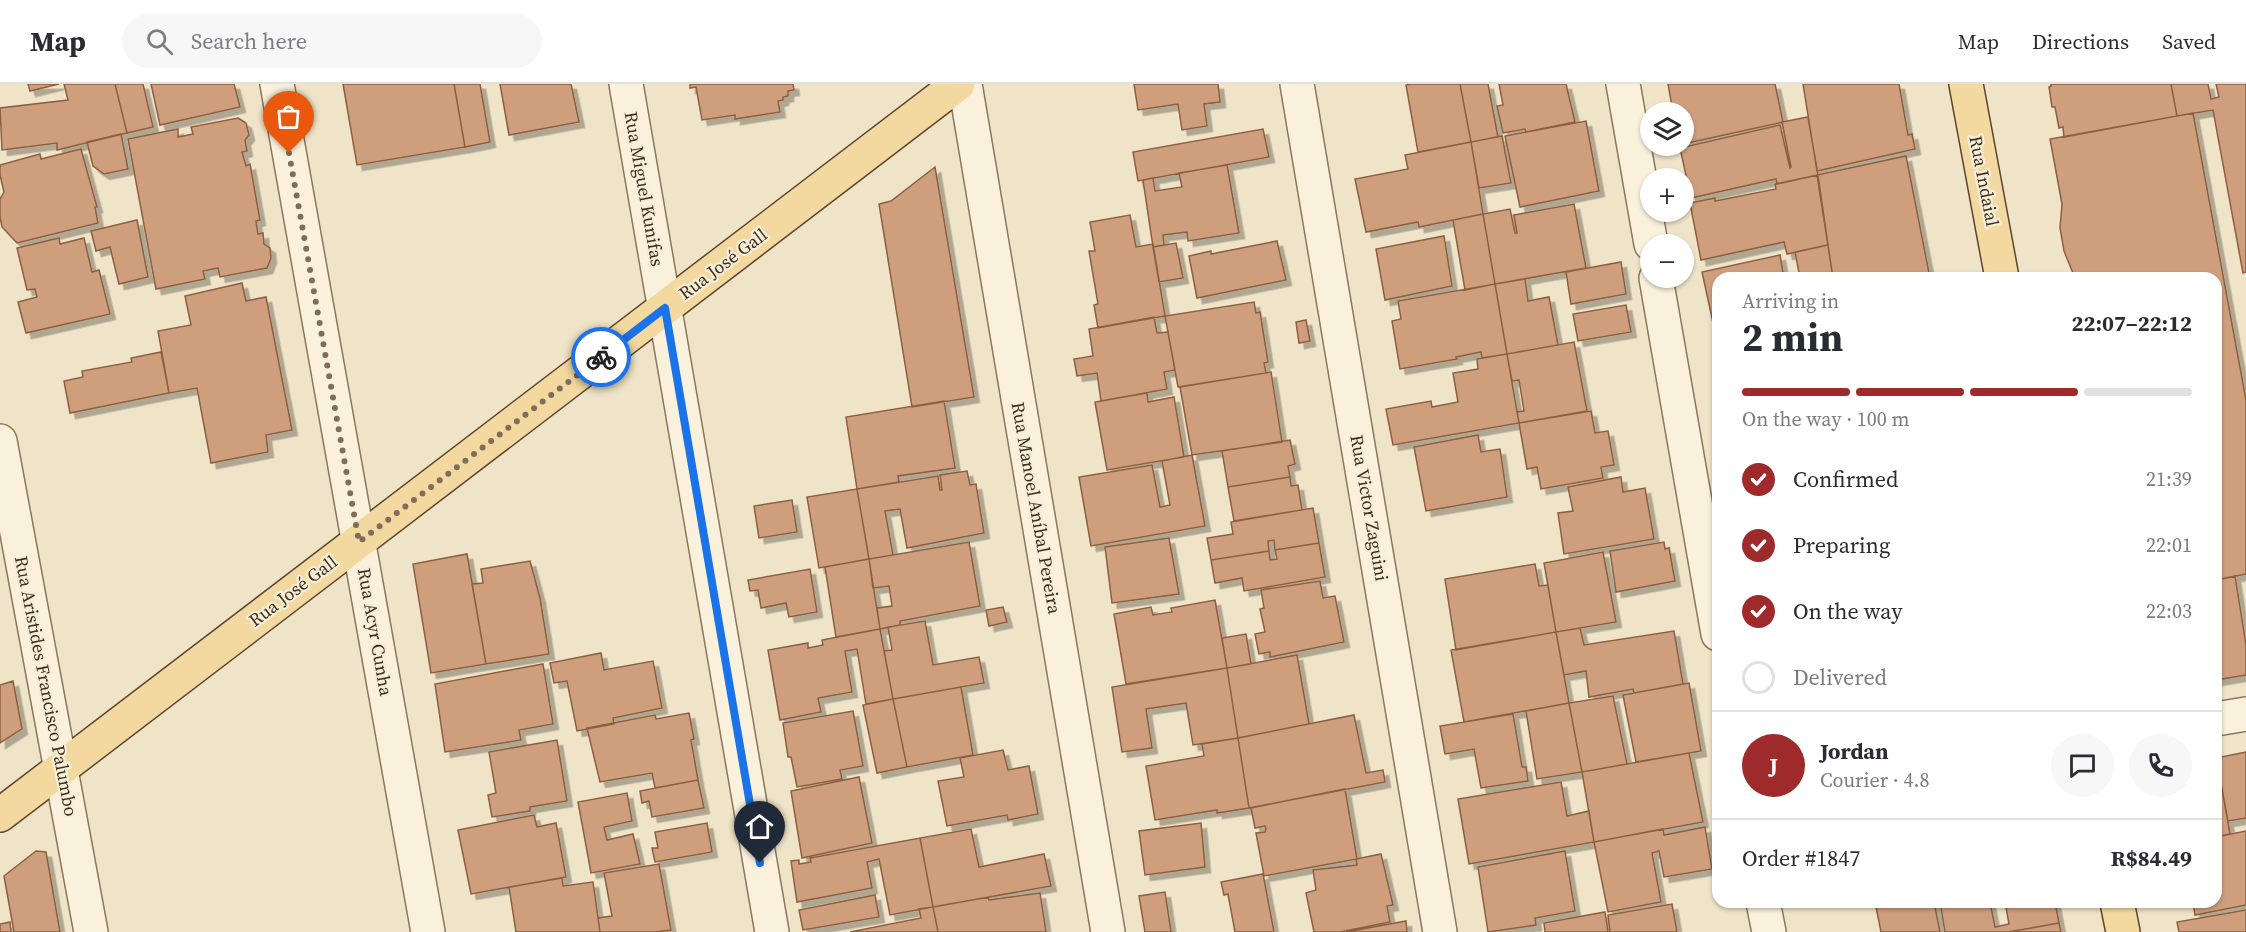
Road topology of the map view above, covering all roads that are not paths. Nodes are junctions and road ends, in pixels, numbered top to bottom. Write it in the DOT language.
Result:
graph roads {
  1 [pos="277,84"];
  2 [pos="626,84"];
  3 [pos="958,84"];
  4 [pos="965,84"];
  5 [pos="1297,84"];
  6 [pos="1623,84"];
  7 [pos="1966,84"];
  8 [pos="1649,234"];
  9 [pos="2001,272"];
  10 [pos="1658,288"];
  11 [pos="665,308"];
  12 [pos="0,441"];
  13 [pos="359,542"];
  14 [pos="1712,600"];
  15 [pos="2246,714"];
  16 [pos="2222,718"];
  17 [pos="62,768"];
  18 [pos="0,815"];
  19 [pos="1764,908"];
  20 [pos="2119,908"];
  21 [pos="91,932"];
  22 [pos="428,932"];
  23 [pos="772,932"];
  24 [pos="1108,932"];
  25 [pos="1440,932"];
  26 [pos="1768,932"];
  27 [pos="2123,932"];
  1 -- 13 [label="street, Rua Acyr Cunha"];
  2 -- 11 [label="street, Rua Miguel Kunifas"];
  3 -- 11 [label="main road, Rua José Gall"];
  4 -- 24 [label="street, Rua Manoel Aníbal Pereira"];
  5 -- 25 [label="street, Rua Victor Zaguini"];
  6 -- 8 [label="street"];
  7 -- 9 [label="main road, Rua Indaial"];
  10 -- 14 [label="street"];
  11 -- 13 [label="main road, Rua José Gall"];
  11 -- 23 [label="street, Rua Miguel Kunifas"];
  12 -- 17 [label="street, Rua Aristides Francisco Palumbo"];
  13 -- 17 [label="main road, Rua José Gall"];
  13 -- 22 [label="street, Rua Acyr Cunha"];
  15 -- 16 [label="street"];
  17 -- 18 [label="main road, Rua José Gall"];
  17 -- 21 [label="street, Rua Aristides Francisco Palumbo"];
  19 -- 26 [label="street"];
  20 -- 27 [label="main road"];
}
